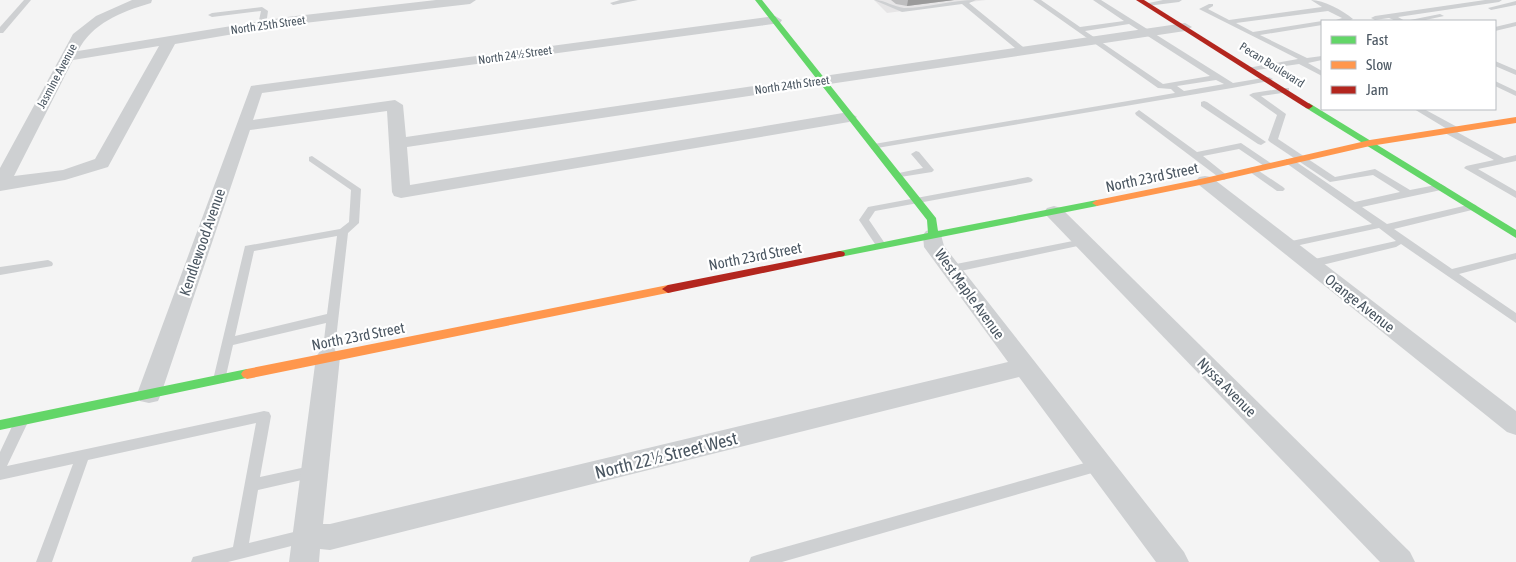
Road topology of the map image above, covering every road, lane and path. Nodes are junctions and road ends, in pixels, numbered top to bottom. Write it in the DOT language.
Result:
graph roads {
  1 [pos="28,0"];
  2 [pos="146,0"];
  3 [pos="470,0"];
  4 [pos="635,0"];
  5 [pos="758,0"];
  6 [pos="878,0"];
  7 [pos="973,0"];
  8 [pos="1036,0"];
  9 [pos="1096,0"];
  10 [pos="1179,0"];
  11 [pos="1314,0"];
  12 [pos="1499,0"];
  13 [pos="1512,0"];
  14 [pos="963,1"];
  15 [pos="433,2"];
  16 [pos="1143,2"];
  17 [pos="1516,2"];
  18 [pos="613,3"];
  19 [pos="1210,5"];
  20 [pos="1332,8"];
  21 [pos="212,14"];
  22 [pos="1390,16"];
  23 [pos="1375,18"];
  24 [pos="775,20"];
  25 [pos="1343,20"];
  26 [pos="1400,20"];
  27 [pos="1415,20"];
  28 [pos="1130,22"];
  29 [pos="1227,22"];
  30 [pos="1321,23"];
  31 [pos="1516,24"];
  32 [pos="262,25"];
  33 [pos="1185,27"];
  34 [pos="1081,29"];
  35 [pos="1496,29"];
  36 [pos="0,31"];
  37 [pos="1148,33"];
  38 [pos="1252,34"];
  39 [pos="170,39"];
  40 [pos="1096,40"];
  41 [pos="1024,51"];
  42 [pos="67,57"];
  43 [pos="1321,58"];
  44 [pos="1302,61"];
  45 [pos="1496,64"];
  46 [pos="1496,64"];
  47 [pos="1516,66"];
  48 [pos="1253,69"];
  49 [pos="1321,73"];
  50 [pos="1516,73"];
  51 [pos="1217,76"];
  52 [pos="1268,79"];
  53 [pos="821,81"];
  54 [pos="1161,86"];
  55 [pos="1232,86"];
  56 [pos="1497,86"];
  57 [pos="256,89"];
  58 [pos="1286,90"];
  59 [pos="1182,94"];
  60 [pos="1516,94"];
  61 [pos="1204,104"];
  62 [pos="1420,110"];
  63 [pos="1138,113"];
  64 [pos="849,116"];
  65 [pos="1516,120"];
  66 [pos="243,126"];
  67 [pos="1452,130"];
  68 [pos="1273,140"];
  69 [pos="1261,142"];
  70 [pos="398,143"];
  71 [pos="1370,143"];
  72 [pos="1241,146"];
  73 [pos="874,147"];
  74 [pos="916,154"];
  75 [pos="1196,155"];
  76 [pos="1301,158"];
  77 [pos="1516,158"];
  78 [pos="312,159"];
  79 [pos="1288,161"];
  80 [pos="1503,161"];
  81 [pos="1270,166"];
  82 [pos="1253,170"];
  83 [pos="897,176"];
  84 [pos="1214,179"];
  85 [pos="1028,180"];
  86 [pos="1333,180"];
  87 [pos="1320,183"];
  88 [pos="1,184"];
  89 [pos="1441,187"];
  90 [pos="1280,189"];
  91 [pos="1408,193"];
  92 [pos="1516,195"];
  93 [pos="916,200"];
  94 [pos="1352,206"];
  95 [pos="1472,207"];
  96 [pos="1054,212"];
  97 [pos="1382,226"];
  98 [pos="343,232"];
  99 [pos="933,235"];
  100 [pos="1516,235"];
  101 [pos="1083,242"];
  102 [pos="1396,244"];
  103 [pos="1286,245"];
  104 [pos="881,246"];
  105 [pos="1516,256"];
  106 [pos="48,264"];
  107 [pos="1310,264"];
  108 [pos="951,269"];
  109 [pos="0,271"];
  110 [pos="1450,273"];
  111 [pos="333,317"];
  112 [pos="1516,319"];
  113 [pos="228,342"];
  114 [pos="328,357"];
  115 [pos="1024,367"];
  116 [pos="219,380"];
  117 [pos="149,394"];
  118 [pos="22,420"];
  119 [pos="0,425"];
  120 [pos="1516,425"];
  121 [pos="84,456"];
  122 [pos="1099,465"];
  123 [pos="0,467"];
  124 [pos="315,471"];
  125 [pos="0,474"];
  126 [pos="253,485"];
  127 [pos="307,535"];
  128 [pos="240,552"];
  129 [pos="44,562"];
  130 [pos="198,562"];
  131 [pos="304,562"];
  132 [pos="757,562"];
  133 [pos="1174,562"];
  134 [pos="1400,562"];
  1 -- 36 [label="lane"];
  2 -- 42 [label="street, Jasmine Avenue"];
  3 -- 15 [label="street, North 25th Street"];
  4 -- 18 [label="lane"];
  5 -- 24 [label="main road, West Maple Avenue"];
  6 -- 14 [label="lane"];
  7 -- 14 [label="lane"];
  8 -- 34 [label="lane"];
  9 -- 28 [label="lane"];
  10 -- 16 [label="lane"];
  11 -- 20 [label="lane"];
  12 -- 22 [label="lane"];
  13 -- 17 [label="lane"];
  14 -- 41 [label="lane"];
  15 -- 32 [label="street, North 25th Street"];
  16 -- 33 [label="main road, Pecan Boulevard"];
  17 -- 27 [label="lane"];
  19 -- 29 [label="lane"];
  20 -- 25 [label="lane"];
  20 -- 29 [label="lane"];
  21 -- 32 [label="lane"];
  22 -- 23 [label="lane"];
  22 -- 26 [label="lane"];
  24 -- 53 [label="main road, West Maple Avenue"];
  24 -- 57 [label="street, North 24½ Street"];
  28 -- 34 [label="lane"];
  28 -- 37 [label="lane"];
  29 -- 38 [label="lane"];
  30 -- 38 [label="lane"];
  31 -- 35 [label="lane"];
  32 -- 39 [label="street, North 25th Street"];
  33 -- 37 [label="street, North 24th Street"];
  33 -- 48 [label="main road, Pecan Boulevard"];
  34 -- 40 [label="lane"];
  37 -- 40 [label="street, North 24th Street"];
  37 -- 51 [label="lane"];
  38 -- 44 [label="lane"];
  39 -- 42 [label="street, North 25th Street"];
  39 -- 88 [label="street"];
  40 -- 41 [label="street, North 24th Street"];
  40 -- 54 [label="lane"];
  41 -- 53 [label="street, North 24th Street"];
  42 -- 88 [label="street, Jasmine Avenue"];
  43 -- 44 [label="lane"];
  44 -- 48 [label="lane"];
  44 -- 49 [label="lane"];
  45 -- 47 [label="lane"];
  46 -- 50 [label="lane"];
  48 -- 52 [label="main road, Pecan Boulevard"];
  51 -- 54 [label="lane"];
  51 -- 55 [label="lane"];
  52 -- 55 [label="lane"];
  52 -- 58 [label="main road, Pecan Boulevard"];
  53 -- 64 [label="main road, West Maple Avenue"];
  53 -- 70 [label="street, North 24th Street"];
  54 -- 59 [label="lane"];
  55 -- 59 [label="lane"];
  56 -- 60 [label="lane"];
  57 -- 66 [label="street, Kendlewood Avenue"];
  58 -- 68 [label="lane"];
  58 -- 71 [label="main road, Pecan Boulevard"];
  59 -- 73 [label="lane"];
  61 -- 69 [label="lane"];
  62 -- 67 [label="lane"];
  63 -- 75 [label="lane"];
  64 -- 70 [label="street"];
  64 -- 73 [label="main road, West Maple Avenue"];
  65 -- 67 [label="main road, North 23rd Street"];
  66 -- 70 [label="street"];
  66 -- 117 [label="street, Kendlewood Avenue"];
  67 -- 71 [label="main road, North 23rd Street"];
  67 -- 80 [label="lane"];
  68 -- 69 [label="lane"];
  68 -- 76 [label="lane"];
  69 -- 72 [label="lane"];
  71 -- 76 [label="main road, North 23rd Street"];
  71 -- 89 [label="main road, Pecan Boulevard"];
  72 -- 75 [label="lane"];
  72 -- 81 [label="lane"];
  73 -- 83 [label="main road, West Maple Avenue"];
  74 -- 83 [label="lane"];
  75 -- 84 [label="lane"];
  76 -- 79 [label="main road, North 23rd Street"];
  76 -- 86 [label="lane"];
  77 -- 80 [label="lane"];
  78 -- 98 [label="lane"];
  79 -- 81 [label="main road, North 23rd Street"];
  79 -- 87 [label="lane"];
  80 -- 92 [label="lane"];
  81 -- 82 [label="main road, North 23rd Street"];
  82 -- 84 [label="main road, North 23rd Street"];
  82 -- 90 [label="lane"];
  83 -- 93 [label="main road, West Maple Avenue"];
  84 -- 96 [label="main road, North 23rd Street"];
  84 -- 103 [label="street, Orange Avenue"];
  85 -- 93 [label="lane"];
  86 -- 87 [label="lane"];
  86 -- 91 [label="lane"];
  87 -- 94 [label="lane"];
  89 -- 91 [label="lane"];
  89 -- 95 [label="main road, Pecan Boulevard"];
  91 -- 94 [label="lane"];
  93 -- 99 [label="main road, West Maple Avenue"];
  93 -- 104 [label="lane"];
  94 -- 97 [label="lane"];
  95 -- 97 [label="lane"];
  95 -- 100 [label="main road, Pecan Boulevard"];
  96 -- 99 [label="main road, North 23rd Street"];
  96 -- 101 [label="street, Nyssa Avenue"];
  97 -- 103 [label="lane"];
  97 -- 110 [label="lane"];
  98 -- 111 [label="lane"];
  98 -- 113 [label="lane"];
  99 -- 104 [label="main road, North 23rd Street"];
  99 -- 108 [label="street, West Maple Avenue"];
  101 -- 108 [label="lane"];
  101 -- 134 [label="street, Nyssa Avenue"];
  102 -- 107 [label="lane"];
  103 -- 107 [label="street, Orange Avenue"];
  104 -- 114 [label="main road, North 23rd Street"];
  105 -- 110 [label="lane"];
  106 -- 109 [label="lane"];
  107 -- 120 [label="street, Orange Avenue"];
  108 -- 115 [label="street, West Maple Avenue"];
  110 -- 112 [label="lane"];
  111 -- 113 [label="lane"];
  111 -- 114 [label="lane"];
  113 -- 116 [label="lane"];
  114 -- 116 [label="main road, North 23rd Street"];
  114 -- 124 [label="street"];
  115 -- 122 [label="street, West Maple Avenue"];
  115 -- 127 [label="street, North 22½ Street West"];
  116 -- 117 [label="main road, North 23rd Street"];
  117 -- 118 [label="main road, North 23rd Street"];
  118 -- 119 [label="main road, North 23rd Street"];
  118 -- 123 [label="lane"];
  121 -- 125 [label="lane"];
  121 -- 126 [label="lane"];
  121 -- 129 [label="lane"];
  122 -- 132 [label="lane"];
  122 -- 133 [label="street, West Maple Avenue"];
  124 -- 126 [label="lane"];
  124 -- 127 [label="street"];
  126 -- 128 [label="lane"];
  127 -- 128 [label="lane"];
  127 -- 131 [label="street"];
  128 -- 130 [label="lane"];
}
